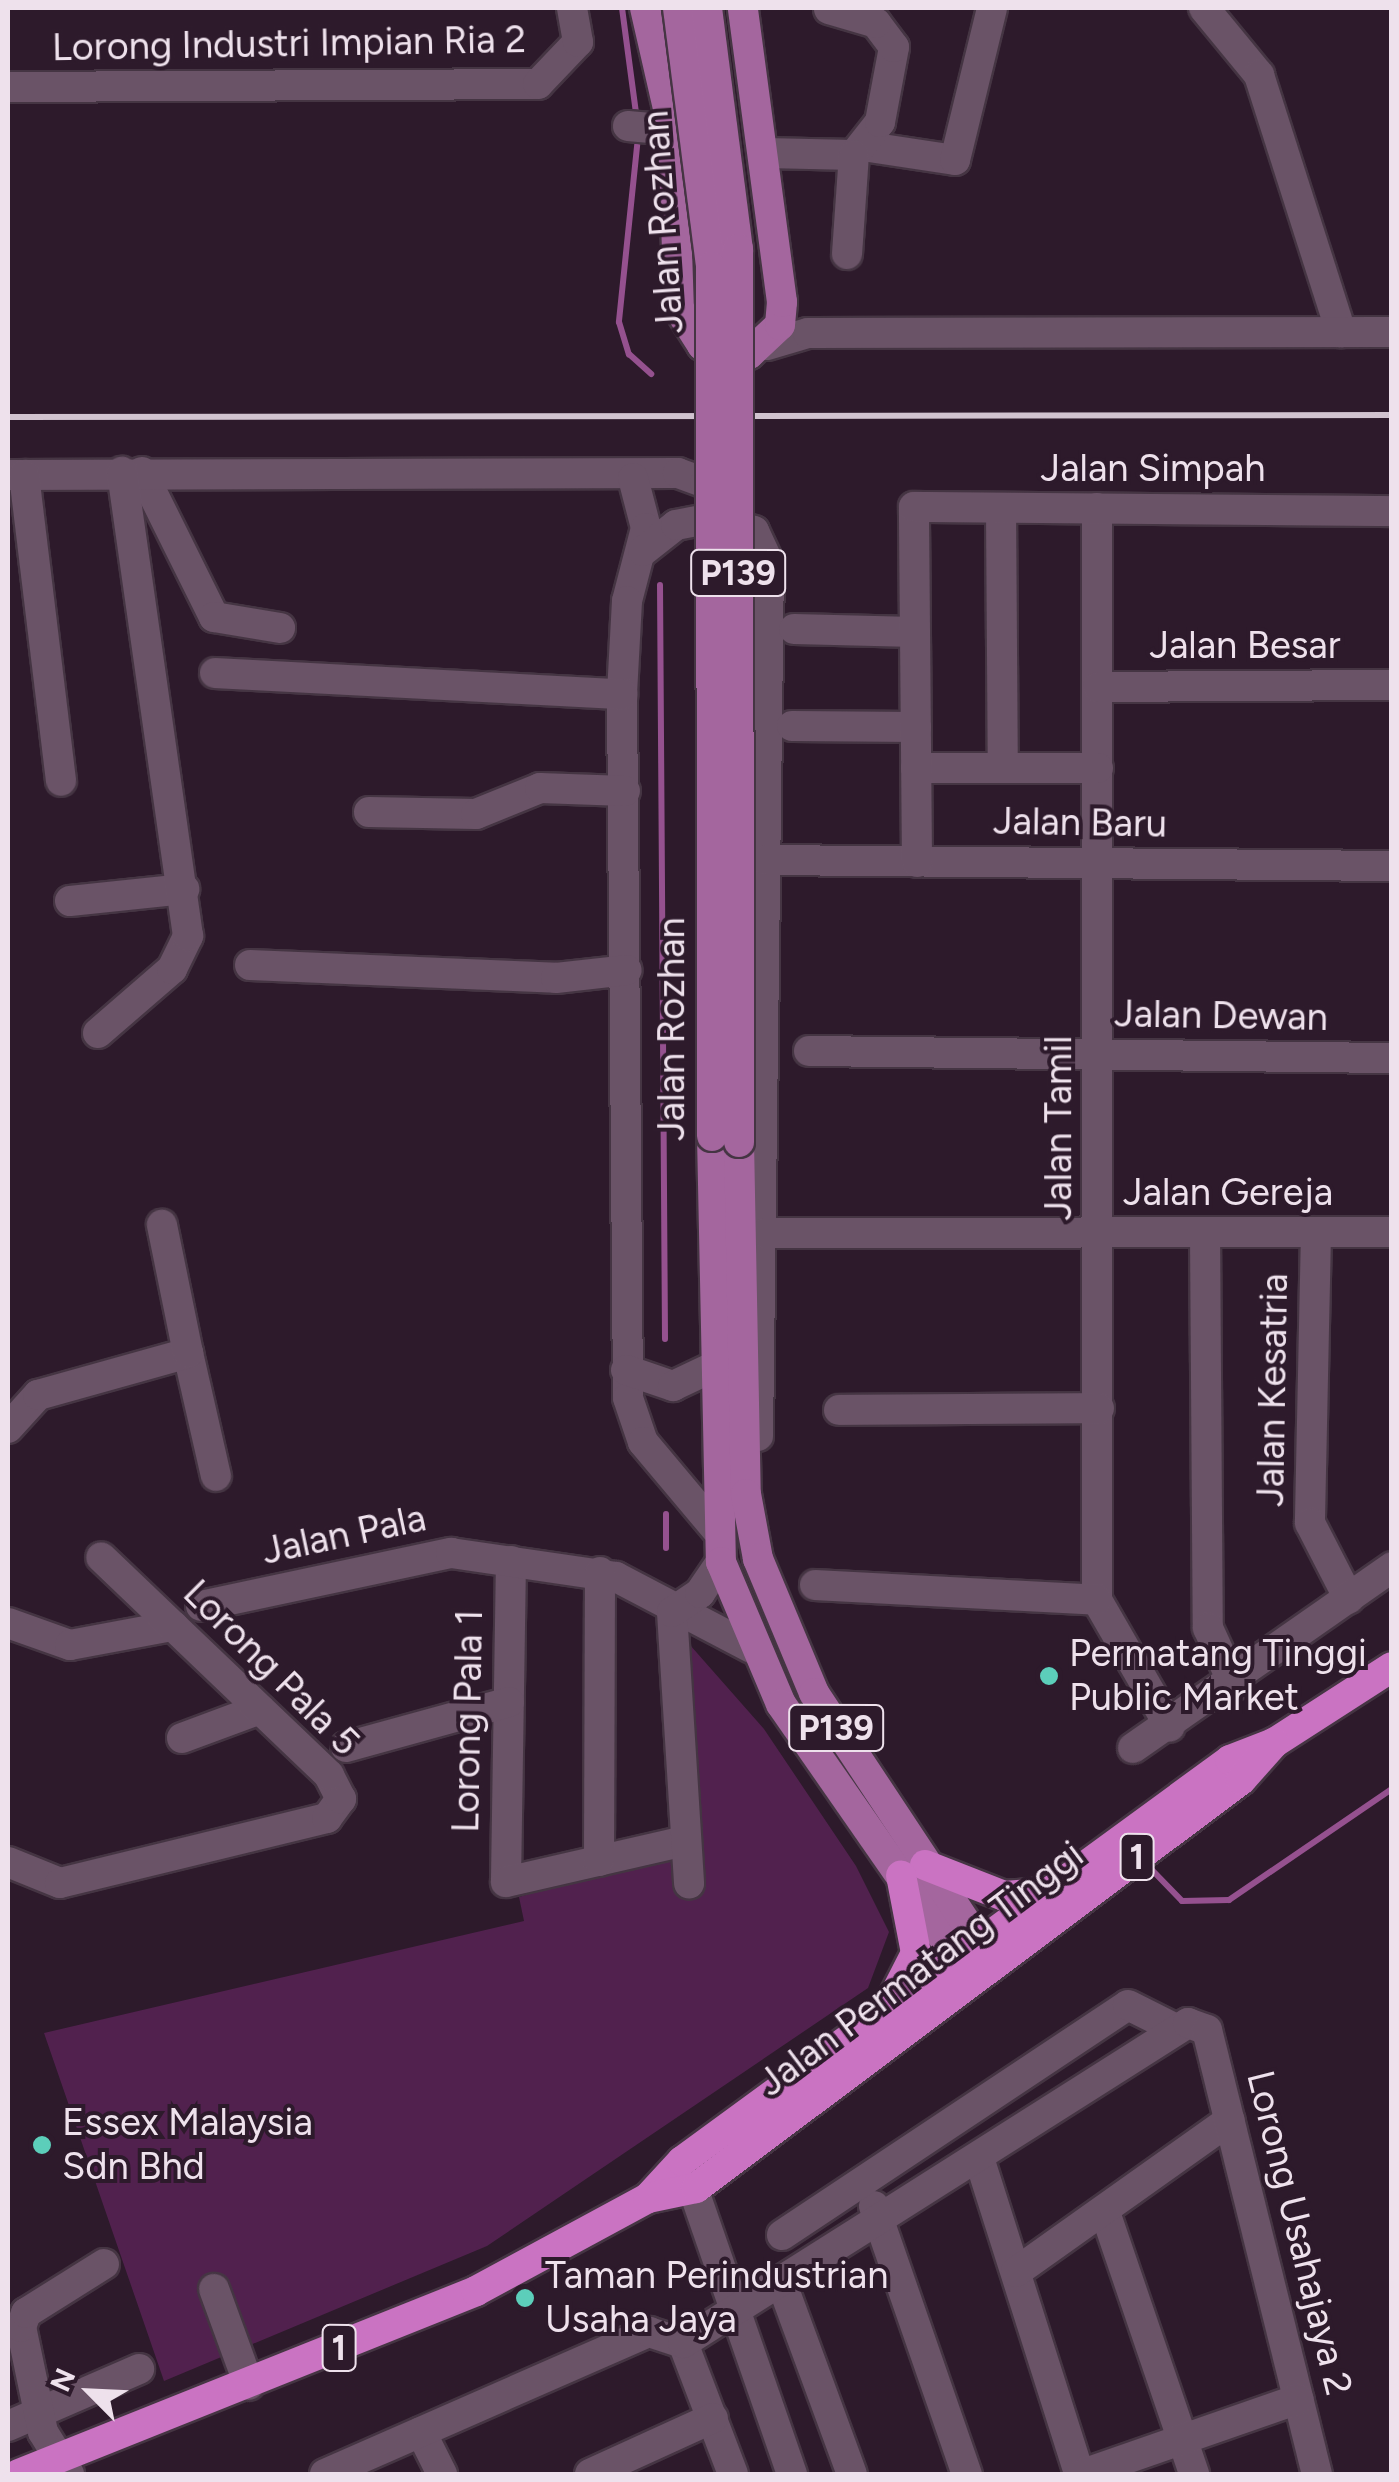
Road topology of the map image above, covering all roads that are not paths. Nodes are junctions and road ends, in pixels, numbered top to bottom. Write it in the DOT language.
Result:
graph roads {
  1 [pos="572,8"];
  2 [pos="646,8"];
  3 [pos="678,8"];
  4 [pos="707,8"];
  5 [pos="743,8"];
  6 [pos="992,8"];
  7 [pos="1204,8"];
  8 [pos="830,9"];
  9 [pos="8,88"];
  10 [pos="861,151"];
  11 [pos="766,153"];
  12 [pos="846,254"];
  13 [pos="1341,332"];
  14 [pos="1392,332"];
  15 [pos="767,345"];
  16 [pos="132,472"];
  17 [pos="16,475"];
  18 [pos="633,478"];
  19 [pos="1001,508"];
  20 [pos="1097,508"];
  21 [pos="1392,511"];
  22 [pos="734,520"];
  23 [pos="676,525"];
  24 [pos="643,552"];
  25 [pos="280,628"];
  26 [pos="794,629"];
  27 [pos="915,632"];
  28 [pos="215,673"];
  29 [pos="1392,685"];
  30 [pos="1098,687"];
  31 [pos="622,694"];
  32 [pos="792,726"];
  33 [pos="916,728"];
  34 [pos="916,768"];
  35 [pos="1003,768"];
  36 [pos="1098,768"];
  37 [pos="61,781"];
  38 [pos="625,791"];
  39 [pos="369,812"];
  40 [pos="768,860"];
  41 [pos="917,862"];
  42 [pos="1099,864"];
  43 [pos="1392,866"];
  44 [pos="184,889"];
  45 [pos="70,901"];
  46 [pos="250,965"];
  47 [pos="627,970"];
  48 [pos="98,1033"];
  49 [pos="809,1051"];
  50 [pos="1099,1055"];
  51 [pos="1392,1058"];
  52 [pos="726,1139"];
  53 [pos="162,1225"];
  54 [pos="1205,1232"];
  55 [pos="1316,1232"];
  56 [pos="1392,1232"];
  57 [pos="764,1233"];
  58 [pos="1099,1233"];
  59 [pos="188,1353"];
  60 [pos="712,1368"];
  61 [pos="626,1370"];
  62 [pos="1100,1408"];
  63 [pos="840,1410"];
  64 [pos="8,1428"];
  65 [pos="216,1476"];
  66 [pos="716,1529"];
  67 [pos="102,1557"];
  68 [pos="758,1559"];
  69 [pos="510,1561"];
  70 [pos="720,1562"];
  71 [pos="1392,1567"];
  72 [pos="600,1572"];
  73 [pos="814,1584"];
  74 [pos="1349,1599"];
  75 [pos="1096,1600"];
  76 [pos="201,1606"];
  77 [pos="672,1612"];
  78 [pos="8,1623"];
  79 [pos="173,1626"];
  80 [pos="751,1648"];
  81 [pos="1392,1667"];
  82 [pos="1234,1685"];
  83 [pos="508,1702"];
  84 [pos="260,1709"];
  85 [pos="1170,1727"];
  86 [pos="182,1738"];
  87 [pos="1274,1743"];
  88 [pos="346,1747"];
  89 [pos="1133,1748"];
  90 [pos="680,1842"];
  91 [pos="598,1861"];
  92 [pos="8,1862"];
  93 [pos="913,1870"];
  94 [pos="689,1883"];
  95 [pos="1047,1893"];
  96 [pos="976,1961"];
  97 [pos="883,2015"];
  98 [pos="1180,2025"];
  99 [pos="1230,2120"];
  100 [pos="980,2161"];
  101 [pos="689,2174"];
  102 [pos="862,2186"];
  103 [pos="1105,2212"];
  104 [pos="883,2224"];
  105 [pos="782,2235"];
  106 [pos="104,2264"];
  107 [pos="1016,2272"];
  108 [pos="782,2284"];
  109 [pos="214,2289"];
  110 [pos="741,2310"];
  111 [pos="684,2342"];
  112 [pos="139,2369"];
  113 [pos="17,2371"];
  114 [pos="249,2385"];
  115 [pos="1298,2399"];
  116 [pos="38,2414"];
  117 [pos="714,2418"];
  118 [pos="8,2426"];
  119 [pos="420,2432"];
  120 [pos="1182,2440"];
  121 [pos="62,2467"];
  122 [pos="19,2474"];
  123 [pos="326,2474"];
  124 [pos="442,2474"];
  125 [pos="590,2474"];
  126 [pos="733,2474"];
  127 [pos="792,2474"];
  128 [pos="852,2474"];
  129 [pos="968,2474"];
  130 [pos="1081,2474"];
  131 [pos="1194,2474"];
  132 [pos="1317,2474"];
  1 -- 9 [label="street, Lorong Industri Impian Ria 2"];
  2 -- 15 [label="main road"];
  3 -- 52 [label="main road, Jalan Rozhan / P139, bridge"];
  4 -- 52 [label="main road, Jalan Rozhan / P139, bridge"];
  5 -- 11 [label="main road"];
  6 -- 10 [label="street"];
  7 -- 13 [label="street"];
  8 -- 10 [label="street"];
  10 -- 11 [label="street"];
  10 -- 12 [label="street"];
  11 -- 15 [label="main road"];
  13 -- 14 [label="street"];
  13 -- 15 [label="street"];
  16 -- 17 [label="street"];
  16 -- 18 [label="street"];
  16 -- 25 [label="street"];
  16 -- 44 [label="street"];
  17 -- 37 [label="street"];
  18 -- 22 [label="street"];
  18 -- 23 [label="street"];
  18 -- 24 [label="street"];
  19 -- 20 [label="street, Jalan Simpah"];
  19 -- 27 [label="street, Jalan Simpah"];
  19 -- 35 [label="street"];
  20 -- 21 [label="street, Jalan Simpah"];
  20 -- 30 [label="street, Jalan Tamil"];
  22 -- 23 [label="street"];
  22 -- 40 [label="street"];
  23 -- 24 [label="street"];
  24 -- 31 [label="street"];
  26 -- 27 [label="street"];
  27 -- 33 [label="street"];
  28 -- 31 [label="street"];
  29 -- 30 [label="street, Jalan Besar"];
  30 -- 36 [label="street, Jalan Tamil"];
  31 -- 38 [label="street"];
  32 -- 33 [label="street"];
  33 -- 34 [label="street"];
  34 -- 35 [label="street"];
  34 -- 41 [label="street"];
  35 -- 36 [label="street"];
  36 -- 42 [label="street, Jalan Tamil"];
  38 -- 39 [label="street"];
  38 -- 47 [label="street"];
  40 -- 41 [label="street, Jalan Baru"];
  40 -- 57 [label="street"];
  41 -- 42 [label="street, Jalan Baru"];
  42 -- 43 [label="street, Jalan Baru"];
  42 -- 50 [label="street, Jalan Tamil"];
  44 -- 45 [label="street"];
  44 -- 48 [label="street"];
  46 -- 47 [label="street"];
  47 -- 61 [label="street"];
  49 -- 50 [label="street, Jalan Dewan"];
  50 -- 51 [label="street, Jalan Dewan"];
  50 -- 58 [label="street, Jalan Tamil"];
  52 -- 60 [label="main road, Jalan Rozhan / P139"];
  52 -- 68 [label="main road, Jalan Rozhan / P139"];
  53 -- 59 [label="street"];
  54 -- 55 [label="street, Jalan Gereja"];
  54 -- 58 [label="street, Jalan Gereja"];
  54 -- 82 [label="street"];
  55 -- 56 [label="street, Jalan Gereja"];
  55 -- 74 [label="street, Jalan Kesatria"];
  57 -- 58 [label="street, Jalan Gereja"];
  57 -- 68 [label="street"];
  58 -- 62 [label="street, Jalan Tamil"];
  59 -- 64 [label="street"];
  59 -- 65 [label="street"];
  60 -- 61 [label="street"];
  60 -- 66 [label="main road, Jalan Rozhan / P139"];
  61 -- 66 [label="street"];
  62 -- 63 [label="street"];
  62 -- 75 [label="street, Jalan Tamil"];
  66 -- 70 [label="main road, Jalan Rozhan / P139"];
  67 -- 79 [label="street, Lorong Pala 5"];
  68 -- 93 [label="main road, Jalan Rozhan / P139"];
  69 -- 72 [label="street, Jalan Pala"];
  69 -- 76 [label="street, Jalan Pala"];
  69 -- 83 [label="street, Lorong Pala 1"];
  70 -- 77 [label="street"];
  70 -- 80 [label="main road, Jalan Rozhan / P139"];
  71 -- 74 [label="street"];
  72 -- 77 [label="street, Jalan Pala"];
  72 -- 91 [label="street"];
  73 -- 75 [label="street"];
  74 -- 82 [label="street"];
  75 -- 85 [label="street"];
  77 -- 80 [label="street, Jalan Pala"];
  77 -- 90 [label="street"];
  78 -- 79 [label="street"];
  79 -- 84 [label="street, Lorong Pala 5"];
  80 -- 93 [label="main road, Jalan Rozhan / P139"];
  81 -- 87 [label="highway, Jalan Permatang Tinggi / 1"];
  82 -- 85 [label="street"];
  83 -- 88 [label="street"];
  83 -- 91 [label="street, Lorong Pala 1"];
  84 -- 86 [label="street"];
  84 -- 92 [label="street, Lorong Pala 5"];
  85 -- 89 [label="street"];
  87 -- 95 [label="highway, Jalan Permatang Tinggi / 1"];
  87 -- 96 [label="highway, Jalan Permatang Tinggi / 1"];
  90 -- 91 [label="street"];
  90 -- 94 [label="street"];
  93 -- 95 [label="highway"];
  93 -- 96 [label="main road, Jalan Rozhan / P139"];
  93 -- 97 [label="highway"];
  95 -- 96 [label="highway, Jalan Permatang Tinggi / 1"];
  96 -- 97 [label="highway, Jalan Permatang Tinggi / 1"];
  96 -- 101 [label="highway, Jalan Permatang Tinggi / 1"];
  97 -- 101 [label="highway, Jalan Permatang Tinggi / 1"];
  98 -- 99 [label="street, Lorong Usahajaya 2"];
  98 -- 100 [label="street"];
  98 -- 102 [label="street"];
  99 -- 103 [label="street"];
  99 -- 115 [label="street, Lorong Usahajaya 2"];
  100 -- 104 [label="street"];
  100 -- 107 [label="street"];
  101 -- 110 [label="street"];
  101 -- 114 [label="highway, Jalan Permatang Tinggi / 1"];
  102 -- 104 [label="street"];
  102 -- 105 [label="street"];
  103 -- 107 [label="street"];
  103 -- 120 [label="street"];
  104 -- 108 [label="street"];
  104 -- 129 [label="street"];
  106 -- 113 [label="street"];
  107 -- 130 [label="street"];
  108 -- 110 [label="street"];
  108 -- 128 [label="street"];
  109 -- 114 [label="street"];
  110 -- 111 [label="street"];
  110 -- 127 [label="street"];
  111 -- 117 [label="street"];
  111 -- 119 [label="street"];
  112 -- 116 [label="street"];
  113 -- 116 [label="street"];
  114 -- 121 [label="highway, Jalan Permatang Tinggi / 1"];
  115 -- 120 [label="street"];
  115 -- 132 [label="street, Lorong Usahajaya 2"];
  116 -- 118 [label="street"];
  116 -- 121 [label="street"];
  117 -- 125 [label="street"];
  117 -- 126 [label="street"];
  119 -- 123 [label="street"];
  119 -- 124 [label="street"];
  120 -- 130 [label="street"];
  120 -- 131 [label="street"];
  121 -- 122 [label="highway, Jalan Permatang Tinggi / 1"];
}
